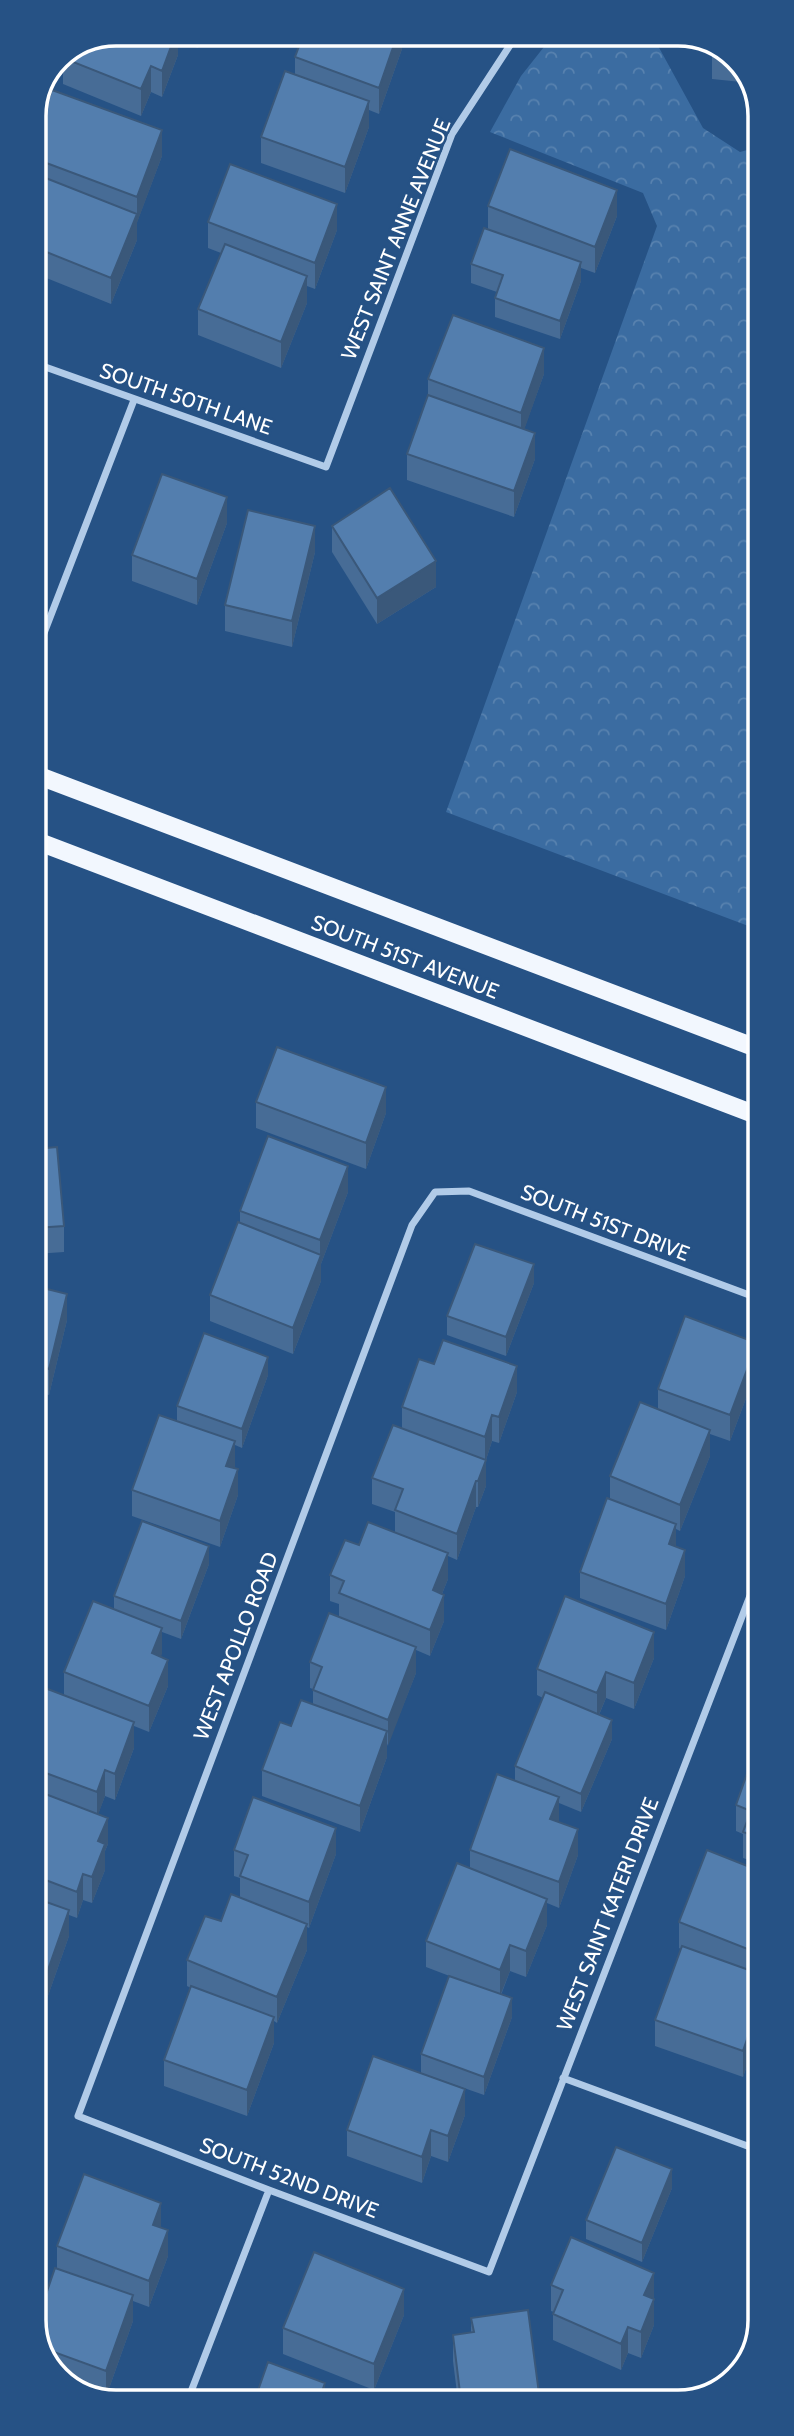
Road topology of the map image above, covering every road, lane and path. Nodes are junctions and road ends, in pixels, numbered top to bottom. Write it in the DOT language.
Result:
graph roads {
  1 [pos="510,46"];
  2 [pos="46,367"];
  3 [pos="134,400"];
  4 [pos="326,467"];
  5 [pos="46,628"];
  6 [pos="46,779"];
  7 [pos="46,845"];
  8 [pos="748,1045"];
  9 [pos="748,1112"];
  10 [pos="435,1192"];
  11 [pos="748,1295"];
  12 [pos="748,1601"];
  13 [pos="563,2078"];
  14 [pos="78,2116"];
  15 [pos="748,2146"];
  16 [pos="269,2190"];
  17 [pos="489,2272"];
  18 [pos="192,2390"];
  1 -- 4 [label="street, WEST SAINT ANNE AVENUE"];
  2 -- 3 [label="street, SOUTH 50TH LANE"];
  3 -- 4 [label="street, SOUTH 50TH LANE"];
  3 -- 5 [label="street"];
  6 -- 8 [label="main road, SOUTH 51ST AVENUE"];
  7 -- 9 [label="main road, SOUTH 51ST AVENUE"];
  10 -- 11 [label="street, SOUTH 51ST DRIVE"];
  10 -- 14 [label="street, WEST APOLLO ROAD"];
  12 -- 13 [label="street, WEST SAINT KATERI DRIVE"];
  13 -- 15 [label="street"];
  13 -- 17 [label="street, WEST SAINT KATERI DRIVE"];
  14 -- 16 [label="street, SOUTH 52ND DRIVE"];
  16 -- 17 [label="street, SOUTH 52ND DRIVE"];
  16 -- 18 [label="street"];
}
